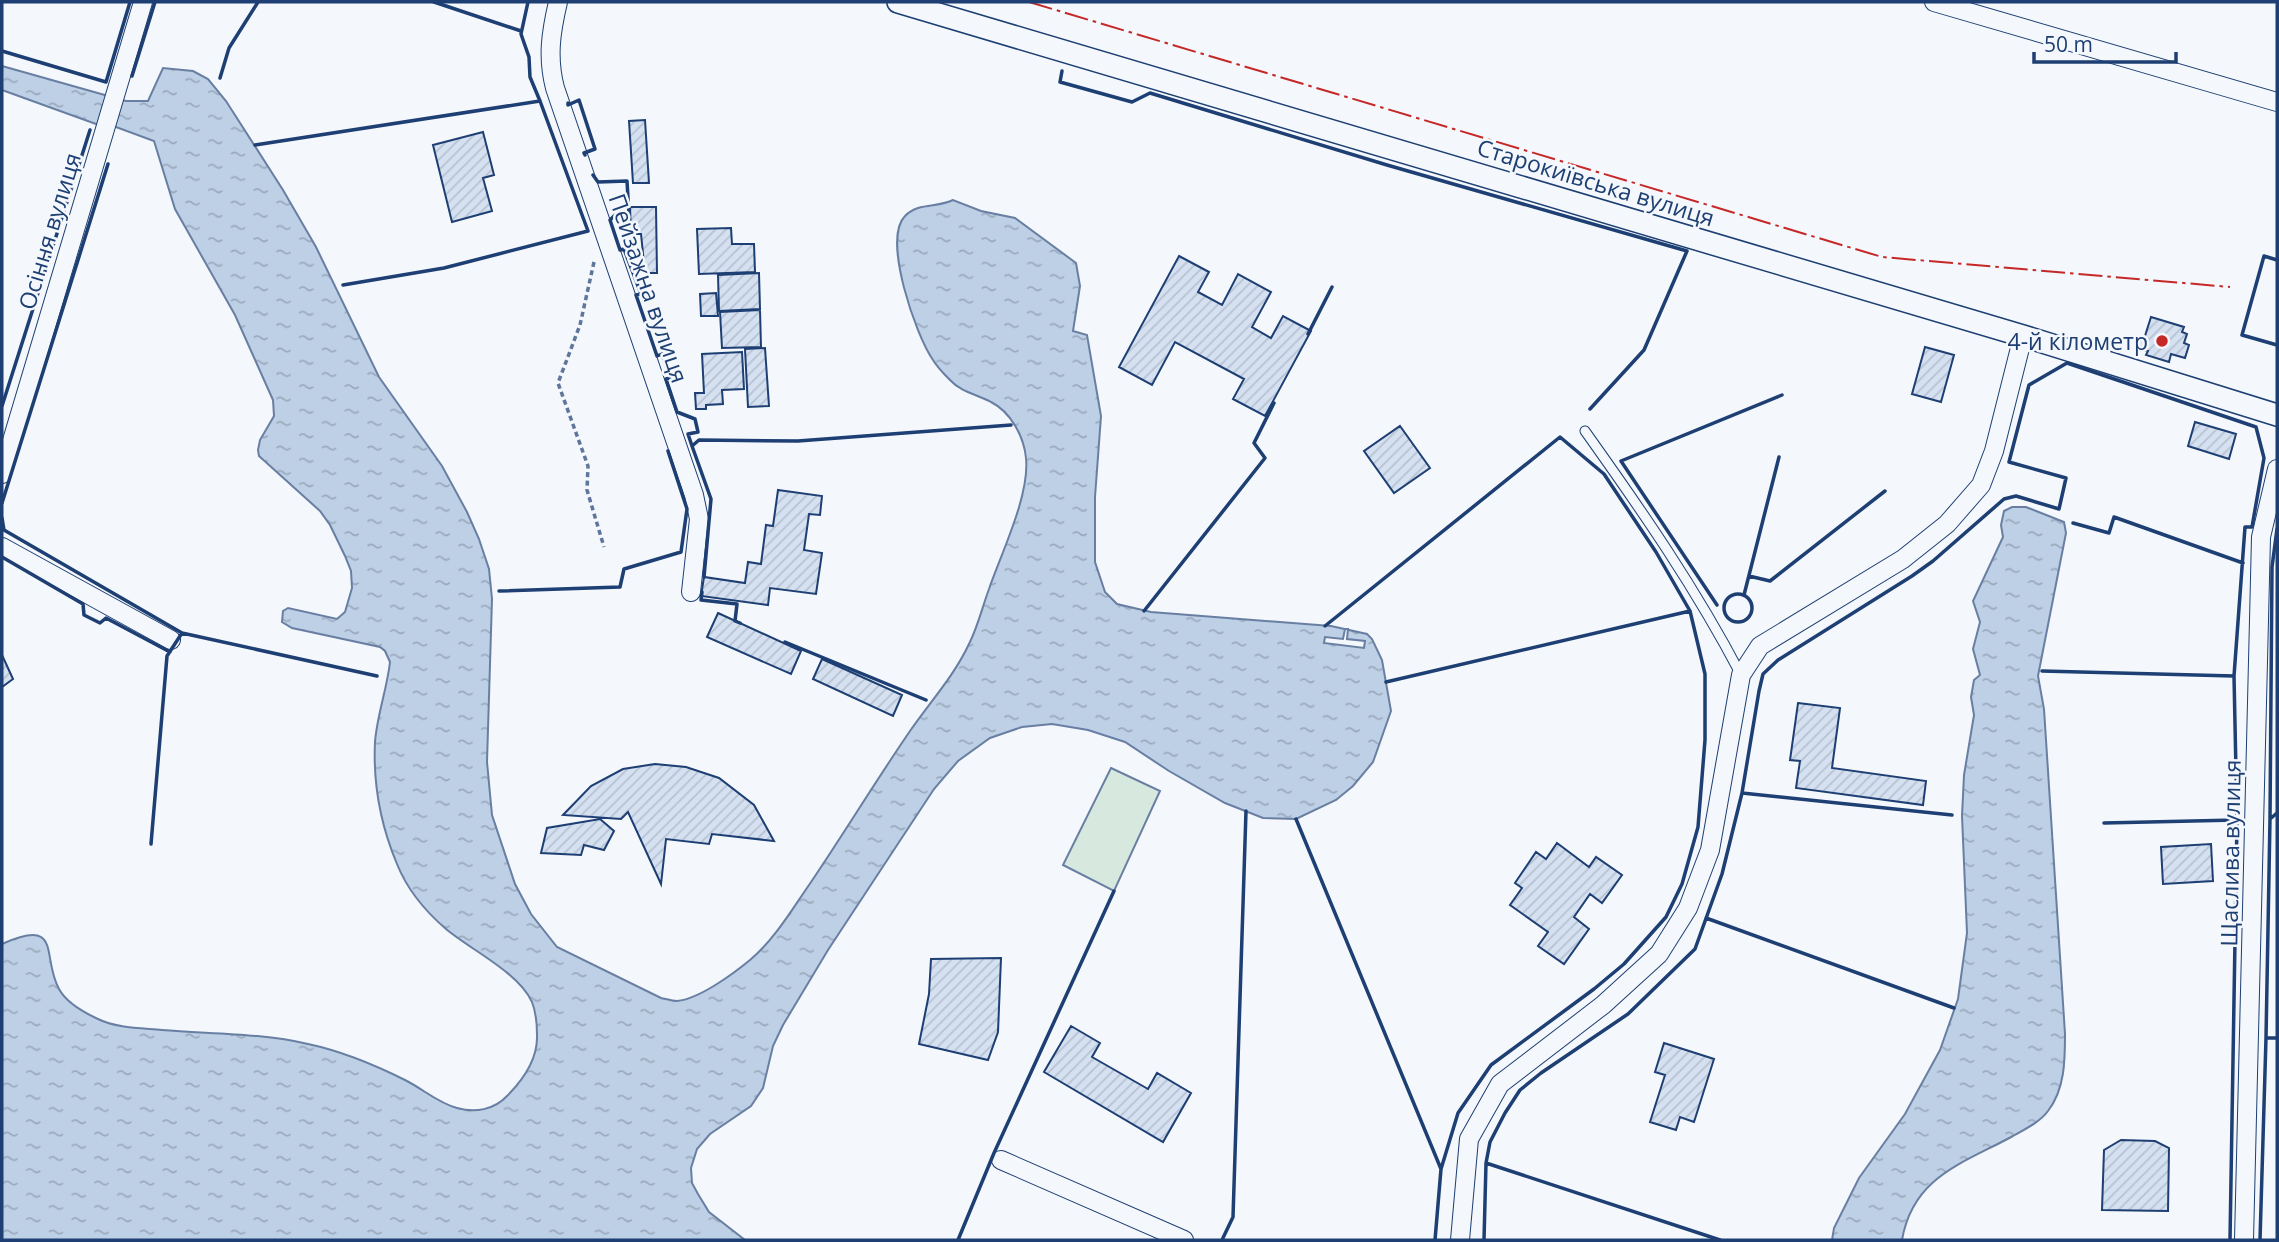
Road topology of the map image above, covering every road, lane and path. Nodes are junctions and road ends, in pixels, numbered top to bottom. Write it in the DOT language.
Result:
graph roads {
  1 [pos="143,2"];
  2 [pos="558,2"];
  3 [pos="898,2"];
  4 [pos="1934,2"];
  5 [pos="2277,102"];
  6 [pos="607,241"];
  7 [pos="2023,336"];
  8 [pos="2277,415"];
  9 [pos="1585,431"];
  10 [pos="2277,469"];
  11 [pos="2,474"];
  12 [pos="2,547"];
  13 [pos="604,547"];
  14 [pos="691,592"];
  15 [pos="171,640"];
  16 [pos="1741,675"];
  17 [pos="1002,1160"];
  18 [pos="1184,1240"];
  19 [pos="1460,1240"];
  20 [pos="2244,1240"];
  1 -- 11 [label="street, Осіння вулиця"];
  2 -- 6 [label="street, Пейзажна вулиця"];
  3 -- 7 [label="street, Старокиївська вулиця"];
  4 -- 5 [label="street"];
  6 -- 13 [label="path"];
  6 -- 14 [label="street, Пейзажна вулиця"];
  7 -- 8 [label="street, Старокиївська вулиця"];
  7 -- 16 [label="street"];
  9 -- 16 [label="lane"];
  10 -- 20 [label="street, Щаслива вулиця"];
  12 -- 15 [label="street"];
  16 -- 19 [label="street"];
  17 -- 18 [label="street"];
}
